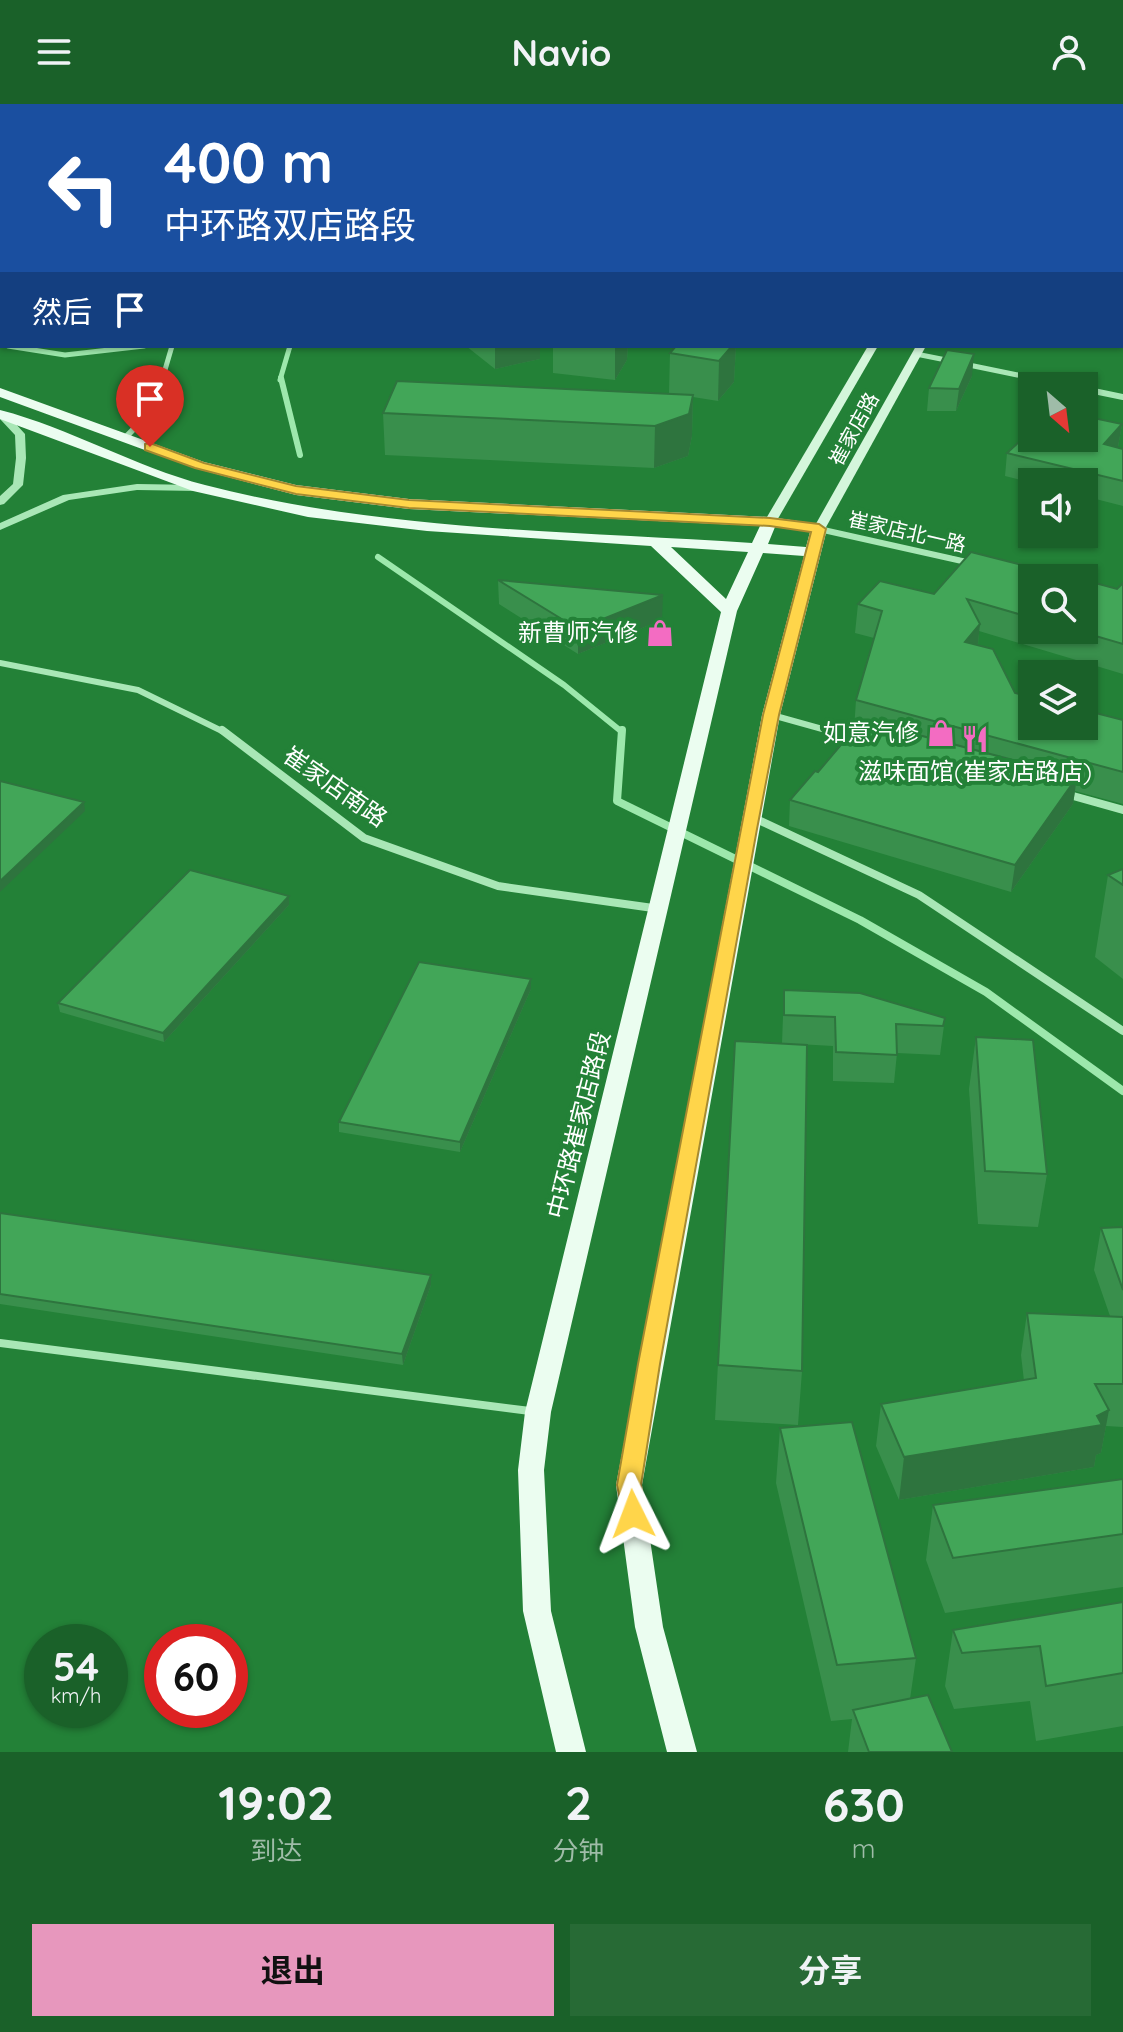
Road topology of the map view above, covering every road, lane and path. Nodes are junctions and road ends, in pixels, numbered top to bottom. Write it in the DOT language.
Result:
graph roads {
  1 [pos="172,348"];
  2 [pos="872,348"];
  3 [pos="919,350"];
  4 [pos="1018,374"];
  5 [pos="0,392"];
  6 [pos="1098,392"];
  7 [pos="1123,397"];
  8 [pos="0,414"];
  9 [pos="125,438"];
  10 [pos="198,488"];
  11 [pos="0,502"];
  12 [pos="770,522"];
  13 [pos="0,527"];
  14 [pos="819,529"];
  15 [pos="655,541"];
  16 [pos="757,546"];
  17 [pos="813,552"];
  18 [pos="979,564"];
  19 [pos="729,611"];
  20 [pos="0,663"];
  21 [pos="771,715"];
  22 [pos="863,740"];
  23 [pos="1062,793"];
  24 [pos="1123,810"];
  25 [pos="750,823"];
  26 [pos="661,909"];
  27 [pos="1123,1031"];
  28 [pos="0,1343"];
  29 [pos="538,1412"];
  30 [pos="571,1752"];
  31 [pos="682,1752"];
  1 -- 9 [label="street"];
  2 -- 12 [label="main road, 崔家店路"];
  3 -- 4 [label="street"];
  3 -- 14 [label="main road, 崔家店路"];
  5 -- 9 [label="main road"];
  6 -- 7 [label="street"];
  8 -- 10 [label="main road"];
  8 -- 11 [label="street"];
  9 -- 12 [label="main road"];
  10 -- 13 [label="street"];
  10 -- 15 [label="main road"];
  12 -- 14 [label="main road"];
  12 -- 16 [label="main road, 中环路崔家店路段"];
  14 -- 17 [label="main road"];
  14 -- 18 [label="street, 崔家店北一路"];
  15 -- 16 [label="main road"];
  15 -- 19 [label="main road"];
  16 -- 17 [label="main road"];
  16 -- 19 [label="main road, 中环路崔家店路段"];
  17 -- 21 [label="main road"];
  19 -- 26 [label="main road, 中环路崔家店路段"];
  20 -- 26 [label="street, 崔家店南路"];
  21 -- 22 [label="street"];
  21 -- 25 [label="main road"];
  23 -- 24 [label="street"];
  25 -- 27 [label="street"];
  25 -- 31 [label="main road"];
  26 -- 29 [label="main road, 中环路崔家店路段"];
  28 -- 29 [label="lane"];
  29 -- 30 [label="main road, 中环路崔家店路段"];
}
